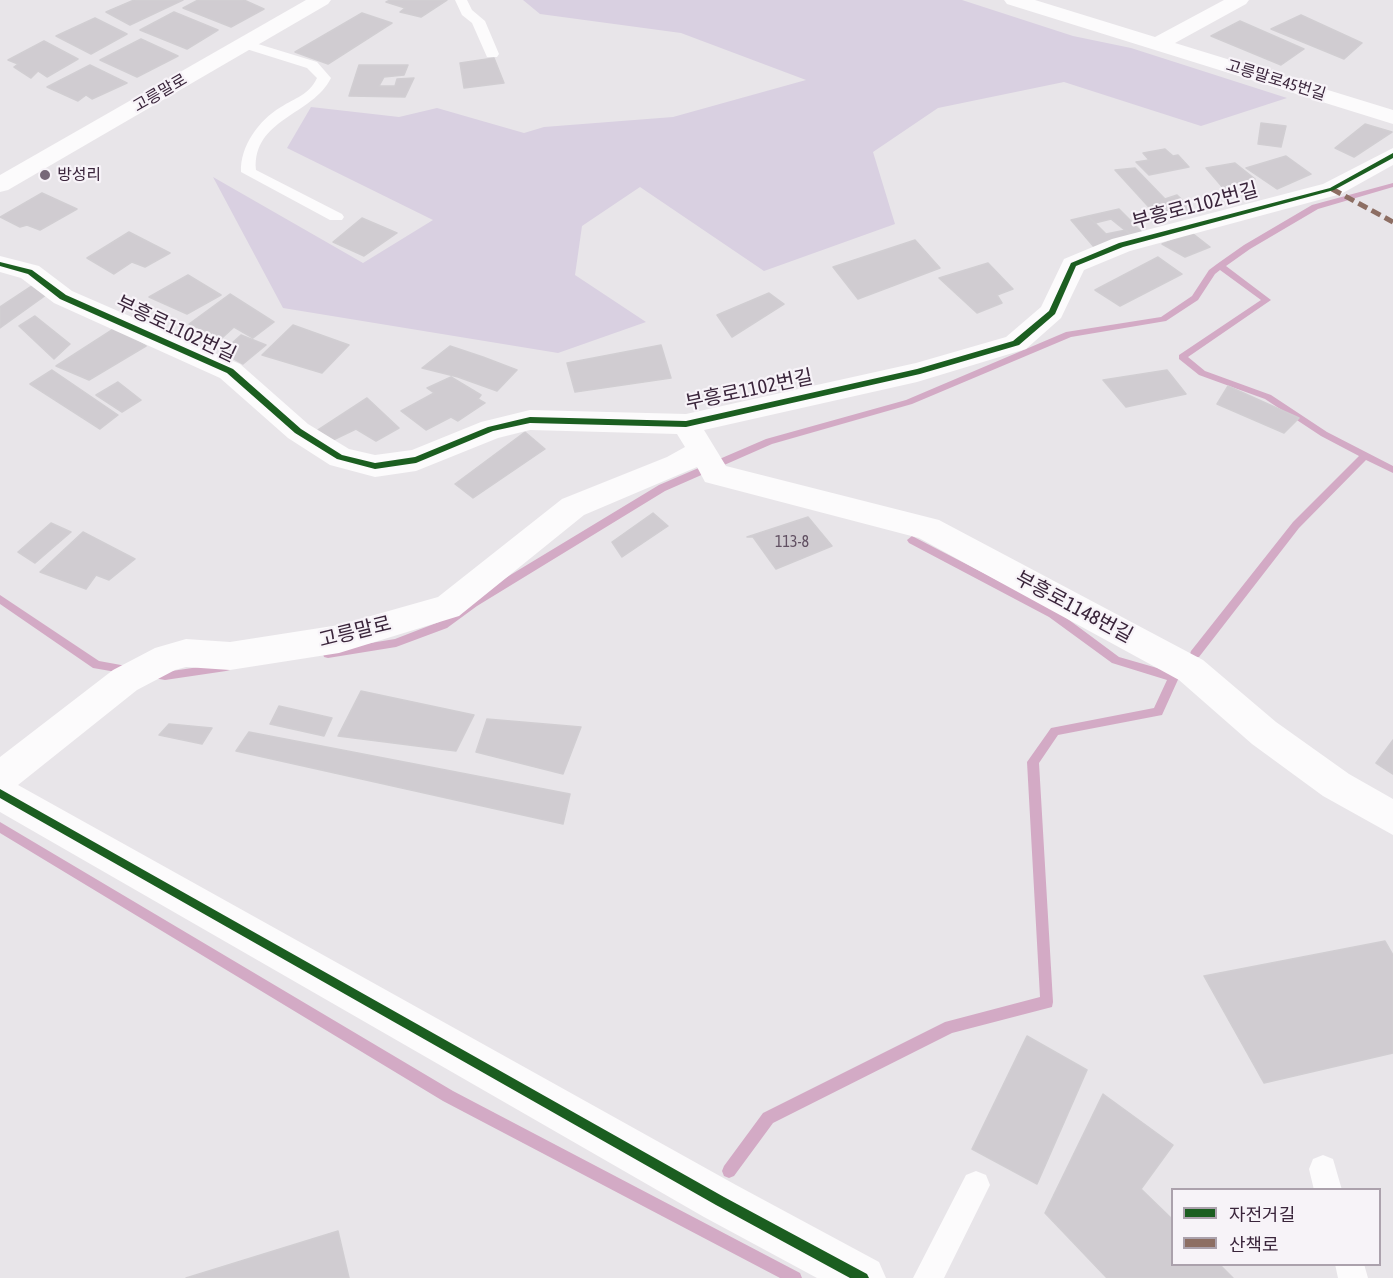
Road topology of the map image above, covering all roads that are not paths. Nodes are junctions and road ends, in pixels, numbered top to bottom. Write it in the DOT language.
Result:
graph roads {
  1 [pos="321,0"];
  2 [pos="461,0"];
  3 [pos="1014,0"];
  4 [pos="1239,0"];
  5 [pos="245,44"];
  6 [pos="1158,44"];
  7 [pos="492,54"];
  8 [pos="1393,117"];
  9 [pos="1393,155"];
  10 [pos="0,185"];
  11 [pos="336,217"];
  12 [pos="0,264"];
  13 [pos="686,424"];
  14 [pos="709,462"];
  15 [pos="0,778"];
  16 [pos="0,793"];
  17 [pos="1393,818"];
  18 [pos="976,1185"];
  19 [pos="863,1278"];
  20 [pos="927,1278"];
  1 -- 5 [label="street, 고릉말로"];
  2 -- 7 [label="lane"];
  3 -- 6 [label="street, 고릉말로45번길"];
  4 -- 6 [label="street"];
  5 -- 10 [label="street, 고릉말로"];
  5 -- 11 [label="lane"];
  6 -- 8 [label="street, 고릉말로45번길"];
  9 -- 13 [label="street, 부흥로1102번길"];
  12 -- 13 [label="street, 부흥로1102번길"];
  13 -- 14 [label="street"];
  14 -- 15 [label="street, 고릉말로"];
  14 -- 17 [label="street, 부흥로1148번길"];
  16 -- 19 [label="street"];
  18 -- 20 [label="lane"];
}
